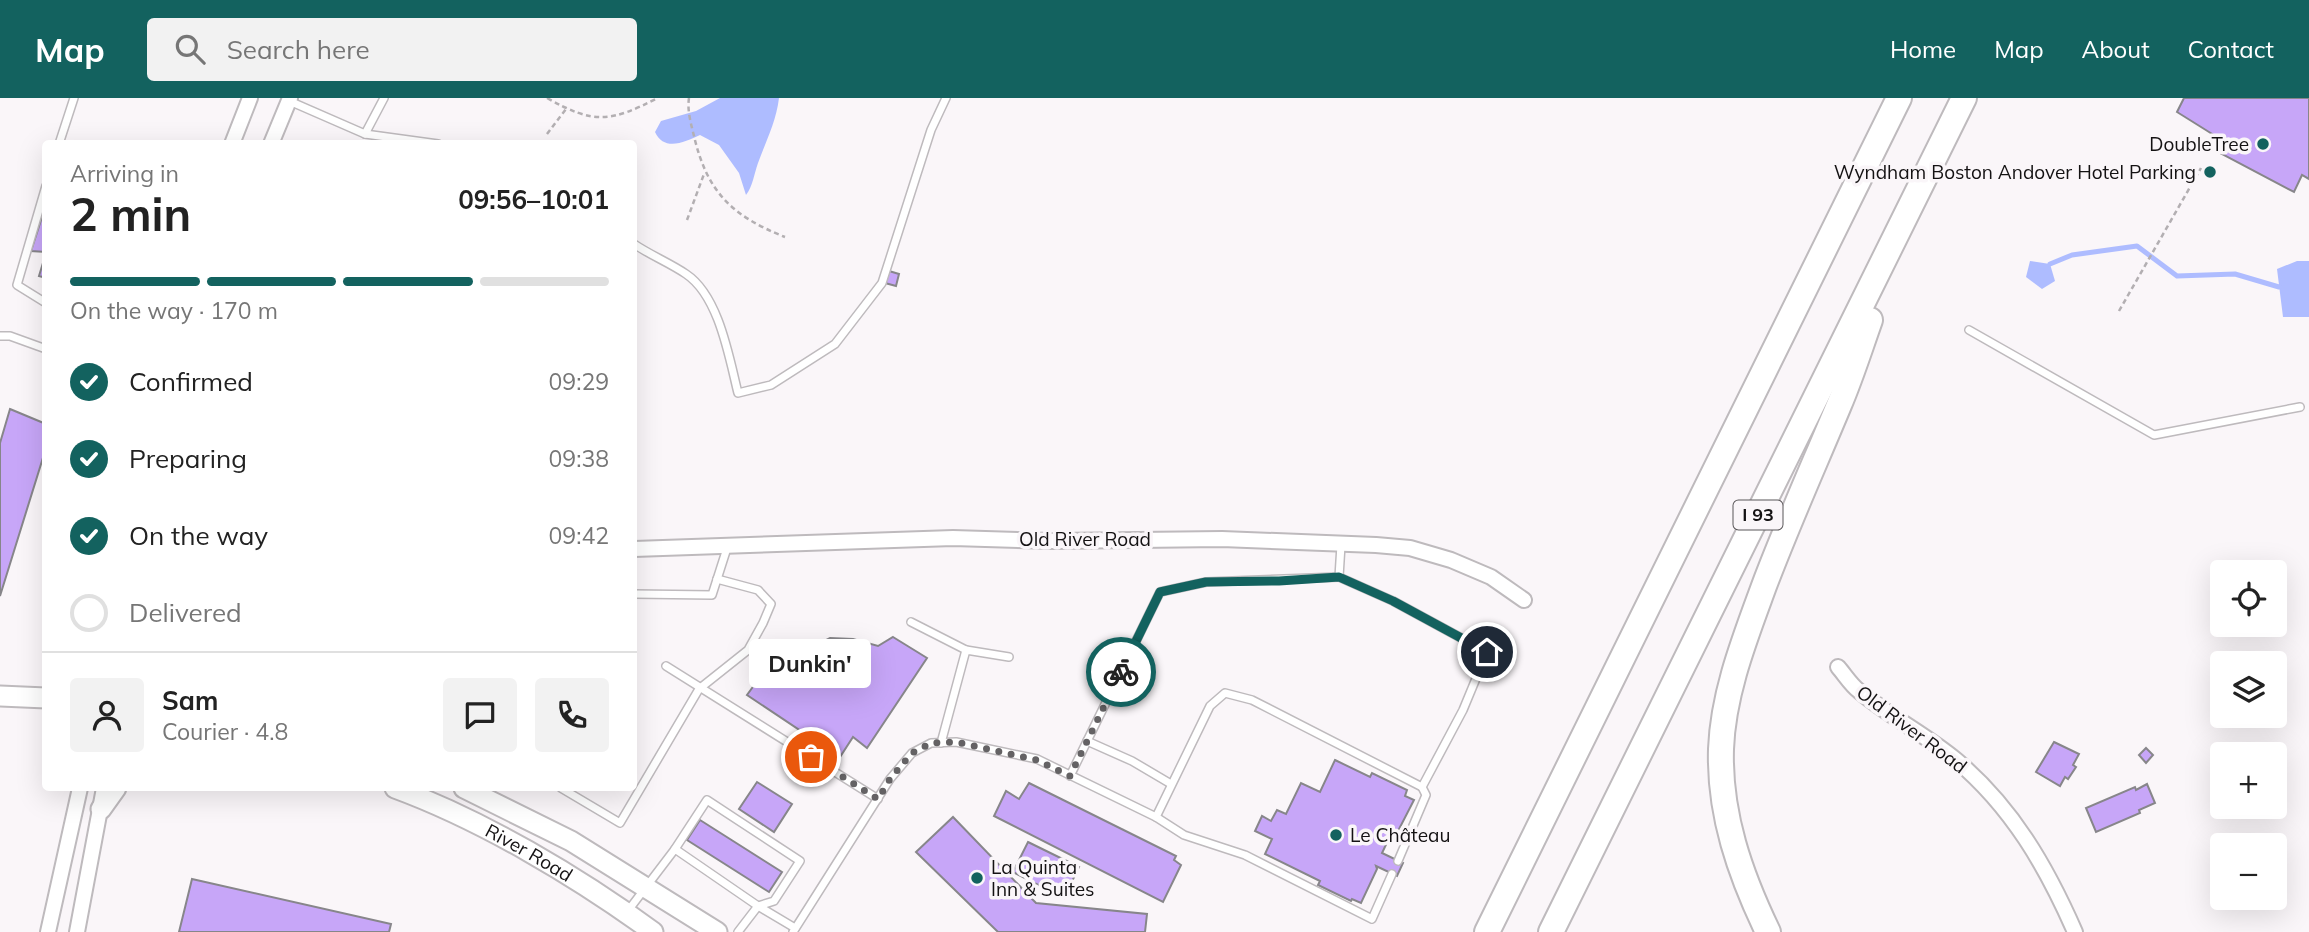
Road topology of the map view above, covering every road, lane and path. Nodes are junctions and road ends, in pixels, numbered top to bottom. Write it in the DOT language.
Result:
graph roads {
  1 [pos="74,98"];
  2 [pos="250,98"];
  3 [pos="384,98"];
  4 [pos="547,98"];
  5 [pos="658,98"];
  6 [pos="689,98"];
  7 [pos="946,98"];
  8 [pos="1899,98"];
  9 [pos="1965,98"];
  10 [pos="287,99"];
  11 [pos="566,108"];
  12 [pos="365,134"];
  13 [pos="547,134"];
  14 [pos="60,140"];
  15 [pos="234,140"];
  16 [pos="272,140"];
  17 [pos="409,140"];
  18 [pos="2201,169"];
  19 [pos="704,172"];
  20 [pos="42,200"];
  21 [pos="1911,206"];
  22 [pos="687,220"];
  23 [pos="785,237"];
  24 [pos="637,246"];
  25 [pos="42,301"];
  26 [pos="2119,311"];
  27 [pos="1969,330"];
  28 [pos="0,336"];
  29 [pos="42,348"];
  30 [pos="2300,407"];
  31 [pos="728,544"];
  32 [pos="1340,545"];
  33 [pos="637,549"];
  34 [pos="1339,577"];
  35 [pos="717,579"];
  36 [pos="637,594"];
  37 [pos="1524,600"];
  38 [pos="911,622"];
  39 [pos="966,650"];
  40 [pos="1009,657"];
  41 [pos="666,666"];
  42 [pos="1838,667"];
  43 [pos="42,687"];
  44 [pos="699,689"];
  45 [pos="0,696"];
  46 [pos="25,696"];
  47 [pos="42,698"];
  48 [pos="1087,741"];
  49 [pos="941,743"];
  50 [pos="1070,776"];
  51 [pos="1171,784"];
  52 [pos="1422,787"];
  53 [pos="79,791"];
  54 [pos="104,791"];
  55 [pos="114,791"];
  56 [pos="402,791"];
  57 [pos="470,791"];
  58 [pos="566,791"];
  59 [pos="878,799"];
  60 [pos="102,809"];
  61 [pos="1156,817"];
  62 [pos="675,849"];
  63 [pos="1398,861"];
  64 [pos="1392,874"];
  65 [pos="645,886"];
  66 [pos="758,906"];
  67 [pos="626,913"];
  68 [pos="794,930"];
  69 [pos="48,932"];
  70 [pos="77,932"];
  71 [pos="653,932"];
  72 [pos="717,932"];
  73 [pos="738,932"];
  74 [pos="1487,932"];
  75 [pos="1551,932"];
  76 [pos="1768,932"];
  77 [pos="2074,932"];
  1 -- 14 [label="lane"];
  2 -- 15 [label="street"];
  3 -- 12 [label="lane"];
  4 -- 11 [label="path"];
  5 -- 11 [label="path"];
  6 -- 19 [label="path"];
  7 -- 24 [label="lane"];
  8 -- 74 [label="highway"];
  9 -- 21 [label="highway, I 93"];
  10 -- 12 [label="lane"];
  10 -- 16 [label="street"];
  11 -- 13 [label="path"];
  12 -- 17 [label="lane"];
  18 -- 26 [label="path"];
  19 -- 22 [label="path"];
  19 -- 23 [label="path"];
  20 -- 25 [label="lane"];
  21 -- 75 [label="highway, I 93"];
  21 -- 76 [label="highway"];
  27 -- 30 [label="lane"];
  28 -- 29 [label="lane"];
  31 -- 32 [label="street, Old River Road"];
  31 -- 33 [label="street, Old River Road"];
  31 -- 35 [label="lane"];
  32 -- 34 [label="lane"];
  32 -- 37 [label="street, Old River Road"];
  34 -- 48 [label="lane"];
  34 -- 52 [label="lane"];
  35 -- 36 [label="lane"];
  35 -- 44 [label="lane"];
  38 -- 39 [label="lane"];
  39 -- 40 [label="lane"];
  39 -- 49 [label="lane"];
  41 -- 44 [label="lane"];
  42 -- 77 [label="street, Old River Road"];
  43 -- 46 [label="main road"];
  44 -- 58 [label="lane"];
  44 -- 59 [label="lane"];
  45 -- 46 [label="main road"];
  46 -- 47 [label="main road"];
  48 -- 50 [label="lane"];
  48 -- 51 [label="lane"];
  49 -- 50 [label="lane"];
  49 -- 59 [label="lane"];
  50 -- 61 [label="lane"];
  51 -- 52 [label="lane"];
  51 -- 61 [label="lane"];
  52 -- 63 [label="lane"];
  53 -- 69 [label="street"];
  54 -- 60 [label="street"];
  55 -- 60 [label="main road"];
  56 -- 67 [label="main road, River Road"];
  57 -- 65 [label="main road, River Road"];
  59 -- 68 [label="lane"];
  60 -- 70 [label="street"];
  61 -- 64 [label="lane"];
  62 -- 65 [label="lane"];
  62 -- 66 [label="lane"];
  62 -- 66 [label="lane"];
  65 -- 67 [label="lane"];
  65 -- 72 [label="main road, River Road"];
  66 -- 68 [label="lane"];
  66 -- 73 [label="lane"];
  67 -- 71 [label="main road, River Road"];
}
